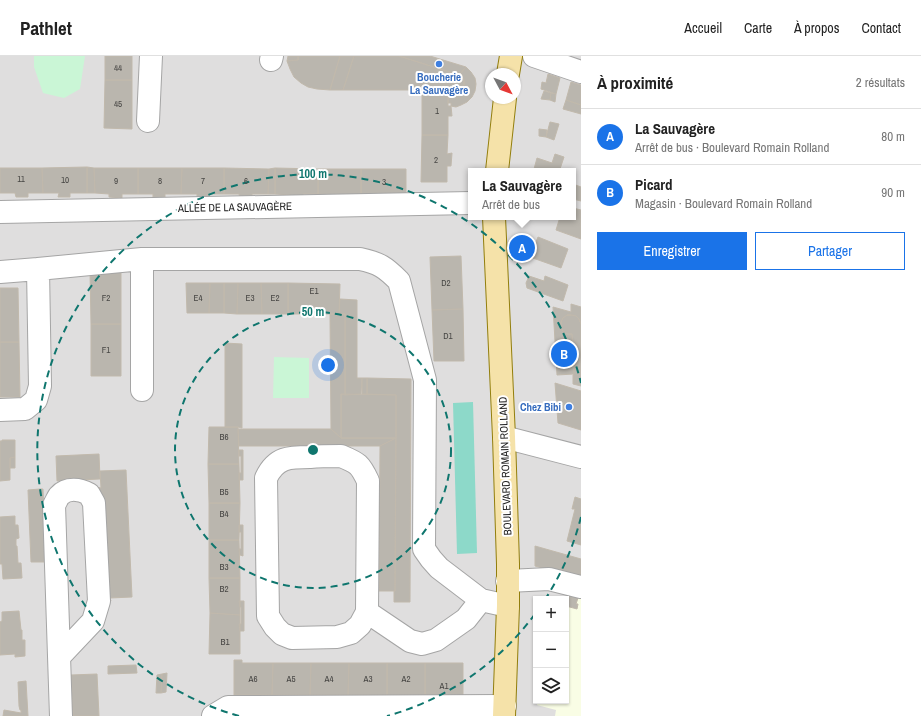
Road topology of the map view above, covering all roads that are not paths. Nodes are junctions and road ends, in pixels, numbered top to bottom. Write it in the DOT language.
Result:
graph roads {
  1 [pos="151,56"];
  2 [pos="511,56"];
  3 [pos="534,56"];
  4 [pos="509,68"];
  5 [pos="581,72"];
  6 [pos="504,104"];
  7 [pos="148,121"];
  8 [pos="497,168"];
  9 [pos="468,202"];
  10 [pos="0,212"];
  11 [pos="494,220"];
  12 [pos="142,259"];
  13 [pos="38,269"];
  14 [pos="0,272"];
  15 [pos="142,390"];
  16 [pos="0,410"];
  17 [pos="504,437"];
  18 [pos="581,457"];
  19 [pos="508,581"];
  20 [pos="581,587"];
  21 [pos="481,600"];
  22 [pos="508,606"];
  23 [pos="368,612"];
  24 [pos="59,657"];
  25 [pos="505,711"];
  26 [pos="61,716"];
  27 [pos="213,716"];
  1 -- 7 [label="street"];
  2 -- 4 [label="main road"];
  3 -- 5 [label="street"];
  6 -- 8 [label="main road"];
  9 -- 10 [label="street, ALLÉE DE LA SAUVAGÈRE"];
  11 -- 17 [label="main road, BOULEVARD ROMAIN ROLLAND"];
  12 -- 13 [label="street"];
  12 -- 15 [label="street"];
  12 -- 21 [label="street"];
  13 -- 14 [label="street"];
  13 -- 16 [label="street"];
  17 -- 18 [label="street"];
  17 -- 19 [label="main road, BOULEVARD ROMAIN ROLLAND"];
  19 -- 20 [label="street"];
  19 -- 22 [label="main road, BOULEVARD ROMAIN ROLLAND"];
  21 -- 22 [label="street"];
  21 -- 23 [label="street"];
  22 -- 25 [label="main road, BOULEVARD ROMAIN ROLLAND"];
  23 -- 23 [label="street"];
  24 -- 24 [label="street"];
  24 -- 26 [label="street"];
  25 -- 27 [label="street"];
}
